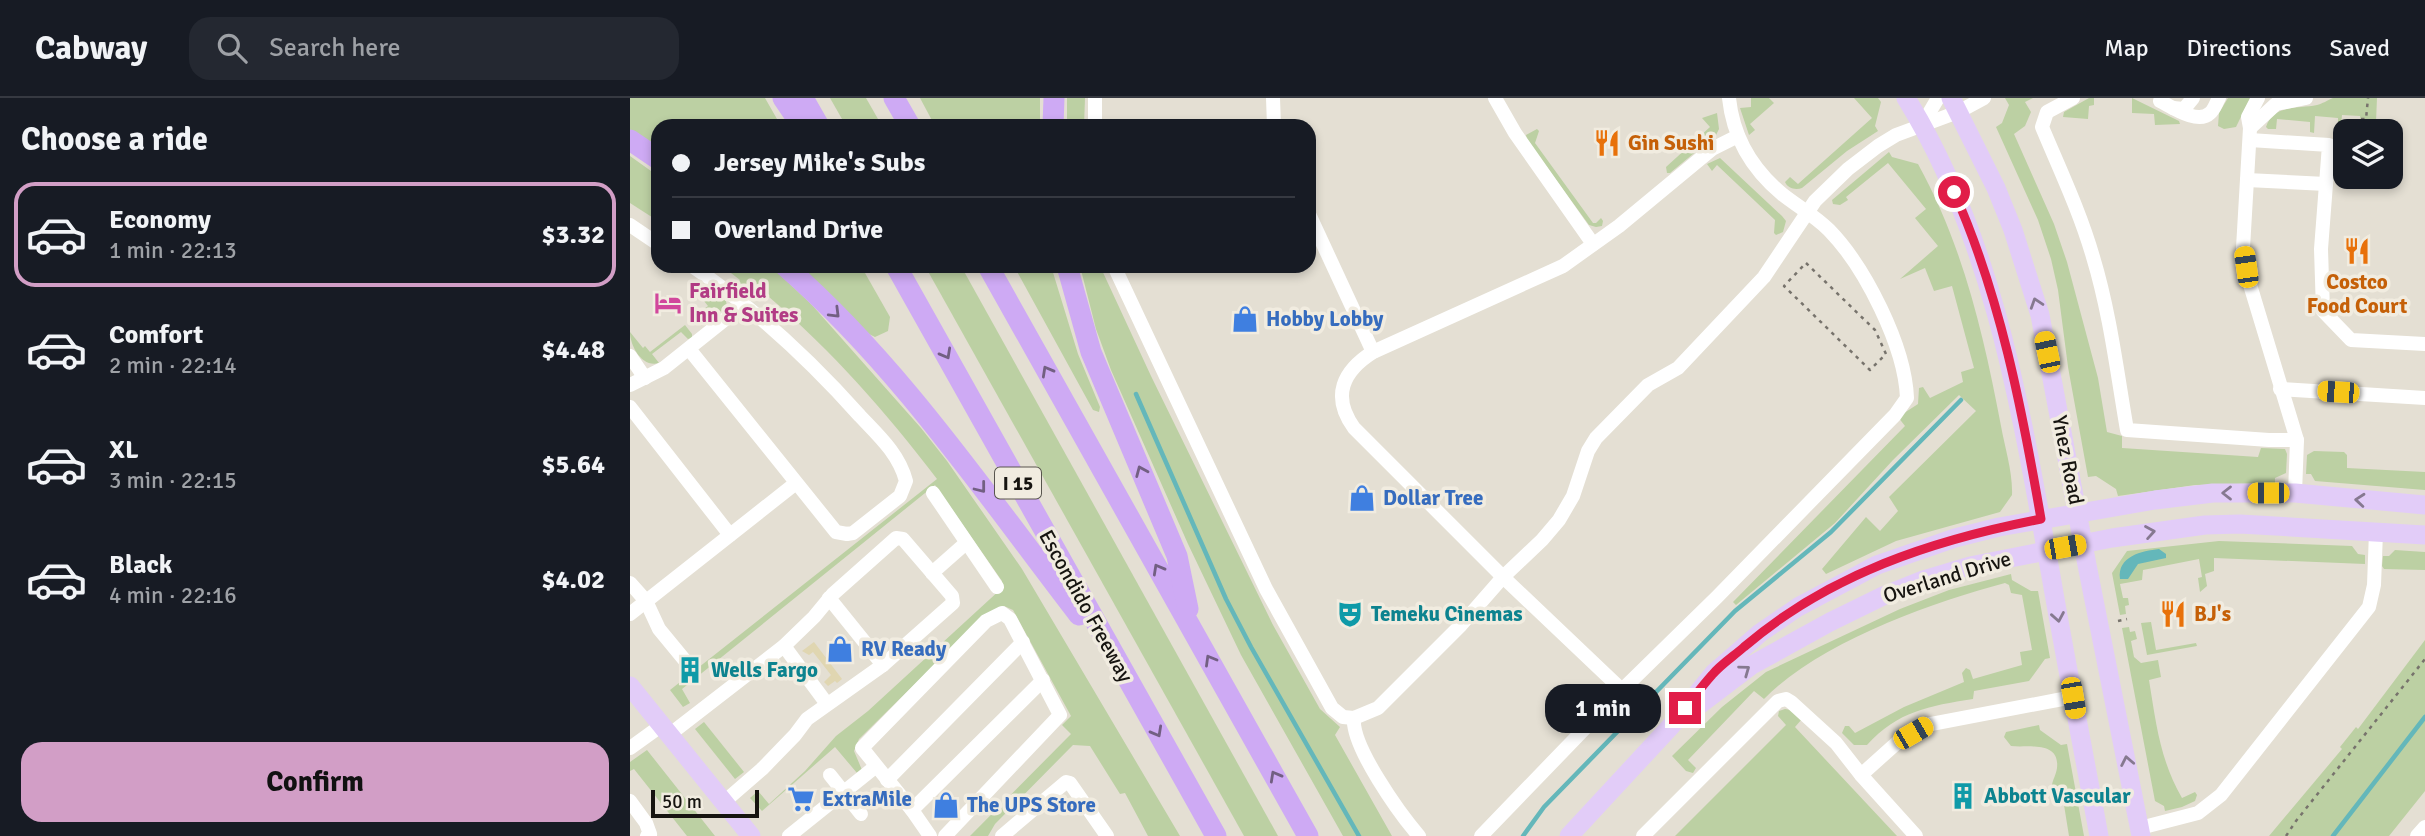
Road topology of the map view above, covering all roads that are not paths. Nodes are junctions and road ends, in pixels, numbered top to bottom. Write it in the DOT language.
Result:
graph roads {
  1 [pos="783,98"];
  2 [pos="803,98"];
  3 [pos="894,98"];
  4 [pos="1054,98"];
  5 [pos="1095,98"];
  6 [pos="1273,98"];
  7 [pos="1495,98"];
  8 [pos="1729,98"];
  9 [pos="1906,98"];
  10 [pos="1938,98"];
  11 [pos="1984,98"];
  12 [pos="2073,98"];
  13 [pos="2193,98"];
  14 [pos="2208,98"];
  15 [pos="2219,98"];
  16 [pos="2258,98"];
  17 [pos="2306,98"];
  18 [pos="2168,101"];
  19 [pos="1954,105"];
  20 [pos="2189,115"];
  21 [pos="797,119"];
  22 [pos="815,119"];
  23 [pos="906,119"];
  24 [pos="1054,119"];
  25 [pos="1095,119"];
  26 [pos="1274,119"];
  27 [pos="1922,125"];
  28 [pos="2250,134"];
  29 [pos="1738,136"];
  30 [pos="630,140"];
  31 [pos="651,154"];
  32 [pos="2247,180"];
  33 [pos="2326,184"];
  34 [pos="1807,212"];
  35 [pos="630,225"];
  36 [pos="1316,229"];
  37 [pos="651,239"];
  38 [pos="1593,244"];
  39 [pos="701,273"];
  40 [pos="792,273"];
  41 [pos="898,273"];
  42 [pos="992,273"];
  43 [pos="1069,273"];
  44 [pos="1117,273"];
  45 [pos="743,305"];
  46 [pos="2425,344"];
  47 [pos="689,349"];
  48 [pos="1373,352"];
  49 [pos="630,356"];
  50 [pos="645,378"];
  51 [pos="630,385"];
  52 [pos="2280,389"];
  53 [pos="2425,398"];
  54 [pos="630,407"];
  55 [pos="2297,440"];
  56 [pos="796,483"];
  57 [pos="933,494"];
  58 [pos="2295,494"];
  59 [pos="2425,505"];
  60 [pos="2078,514"];
  61 [pos="2041,519"];
  62 [pos="2425,522"];
  63 [pos="2285,527"];
  64 [pos="2376,532"];
  65 [pos="730,535"];
  66 [pos="2425,535"];
  67 [pos="966,543"];
  68 [pos="2083,544"];
  69 [pos="2046,550"];
  70 [pos="932,573"];
  71 [pos="1503,577"];
  72 [pos="630,583"];
  73 [pos="997,587"];
  74 [pos="829,598"];
  75 [pos="646,601"];
  76 [pos="630,614"];
  77 [pos="1192,629"];
  78 [pos="1023,642"];
  79 [pos="784,646"];
  80 [pos="687,663"];
  81 [pos="883,665"];
  82 [pos="1123,672"];
  83 [pos="1043,680"];
  84 [pos="630,686"];
  85 [pos="1622,691"];
  86 [pos="2073,698"];
  87 [pos="827,704"];
  88 [pos="1354,718"];
  89 [pos="1671,726"];
  90 [pos="666,730"];
  91 [pos="630,748"];
  92 [pos="875,766"];
  93 [pos="830,775"];
  94 [pos="1861,775"];
  95 [pos="887,780"];
  96 [pos="844,793"];
  97 [pos="630,801"];
  98 [pos="724,803"];
  99 [pos="912,810"];
  100 [pos="861,814"];
  101 [pos="2425,827"];
  102 [pos="922,832"];
  103 [pos="2141,832"];
  104 [pos="647,836"];
  105 [pos="751,836"];
  106 [pos="789,836"];
  107 [pos="945,836"];
  108 [pos="1002,836"];
  109 [pos="1107,836"];
  110 [pos="1216,836"];
  111 [pos="1308,836"];
  112 [pos="1419,836"];
  113 [pos="1480,836"];
  114 [pos="1569,836"];
  115 [pos="1643,836"];
  116 [pos="1916,836"];
  117 [pos="2099,836"];
  118 [pos="2417,836"];
  1 -- 21 [label="highway"];
  2 -- 22 [label="highway"];
  3 -- 23 [label="highway"];
  4 -- 24 [label="highway"];
  5 -- 25 [label="street"];
  6 -- 26 [label="street"];
  7 -- 38 [label="street"];
  8 -- 29 [label="street"];
  9 -- 27 [label="main road, Ynez Road"];
  10 -- 27 [label="street"];
  11 -- 19 [label="street"];
  12 -- 55 [label="street"];
  13 -- 18 [label="street"];
  14 -- 20 [label="street"];
  15 -- 20 [label="street"];
  16 -- 28 [label="street"];
  17 -- 28 [label="street"];
  18 -- 20 [label="street"];
  19 -- 27 [label="street"];
  60 -- 19 [label="main road, Ynez Road, one-way"];
  27 -- 34 [label="street"];
  27 -- 61 [label="main road, Ynez Road"];
  28 -- 32 [label="street"];
  28 -- 33 [label="street"];
  29 -- 34 [label="street"];
  29 -- 38 [label="street"];
  30 -- 31 [label="highway"];
  32 -- 33 [label="street"];
  32 -- 52 [label="street"];
  33 -- 46 [label="street"];
  34 -- 71 [label="street"];
  34 -- 85 [label="street"];
  35 -- 37 [label="street"];
  36 -- 48 [label="street"];
  38 -- 48 [label="street"];
  39 -- 45 [label="street"];
  40 -- 82 [label="highway, one-way"];
  41 -- 82 [label="highway, Escondido Freeway / I 15, one-way"];
  77 -- 42 [label="highway, one-way"];
  77 -- 43 [label="highway, one-way"];
  44 -- 88 [label="street"];
  45 -- 47 [label="street"];
  45 -- 56 [label="street"];
  47 -- 50 [label="street"];
  47 -- 56 [label="street"];
  48 -- 71 [label="street"];
  49 -- 50 [label="street"];
  50 -- 51 [label="street"];
  52 -- 53 [label="street"];
  52 -- 55 [label="street"];
  54 -- 65 [label="street"];
  55 -- 58 [label="street"];
  56 -- 65 [label="street"];
  57 -- 67 [label="street"];
  59 -- 58 [label="main road, Overland Drive, one-way"];
  58 -- 60 [label="main road, Overland Drive, one-way"];
  60 -- 61 [label="main road, Overland Drive"];
  60 -- 68 [label="main road, Ynez Road"];
  61 -- 69 [label="main road, Ynez Road"];
  61 -- 89 [label="main road, Overland Drive"];
  62 -- 63 [label="main road"];
  63 -- 64 [label="main road, Overland Drive"];
  68 -- 63 [label="main road, Overland Drive, one-way"];
  64 -- 66 [label="main road, Overland Drive"];
  64 -- 103 [label="street"];
  65 -- 75 [label="street"];
  67 -- 70 [label="street"];
  67 -- 73 [label="street"];
  68 -- 69 [label="main road, Overland Drive"];
  103 -- 68 [label="main road, Ynez Road, one-way"];
  69 -- 86 [label="main road, Ynez Road, one-way"];
  89 -- 69 [label="main road, Overland Drive, one-way"];
  70 -- 74 [label="street"];
  70 -- 81 [label="street"];
  71 -- 85 [label="street"];
  71 -- 88 [label="street"];
  72 -- 75 [label="street"];
  74 -- 79 [label="street"];
  74 -- 81 [label="street"];
  75 -- 76 [label="street"];
  75 -- 80 [label="street"];
  111 -- 77 [label="highway, one-way"];
  78 -- 83 [label="street"];
  78 -- 92 [label="street"];
  78 -- 95 [label="street"];
  79 -- 87 [label="street"];
  79 -- 90 [label="street"];
  81 -- 87 [label="street"];
  82 -- 110 [label="highway, Escondido Freeway / I 15, one-way"];
  83 -- 99 [label="street"];
  83 -- 107 [label="street"];
  84 -- 90 [label="main road"];
  85 -- 113 [label="street"];
  86 -- 94 [label="street"];
  86 -- 117 [label="main road, Ynez Road"];
  87 -- 98 [label="street"];
  88 -- 112 [label="street"];
  89 -- 114 [label="main road, Overland Drive"];
  90 -- 91 [label="street"];
  90 -- 98 [label="main road"];
  92 -- 95 [label="street"];
  92 -- 96 [label="street"];
  93 -- 96 [label="street"];
  94 -- 115 [label="street"];
  94 -- 116 [label="street"];
  95 -- 99 [label="street"];
  96 -- 100 [label="street"];
  96 -- 106 [label="street"];
  97 -- 104 [label="street"];
  98 -- 105 [label="main road"];
  99 -- 102 [label="street"];
  101 -- 118 [label="street"];
  108 -- 109 [label="street"];
}
